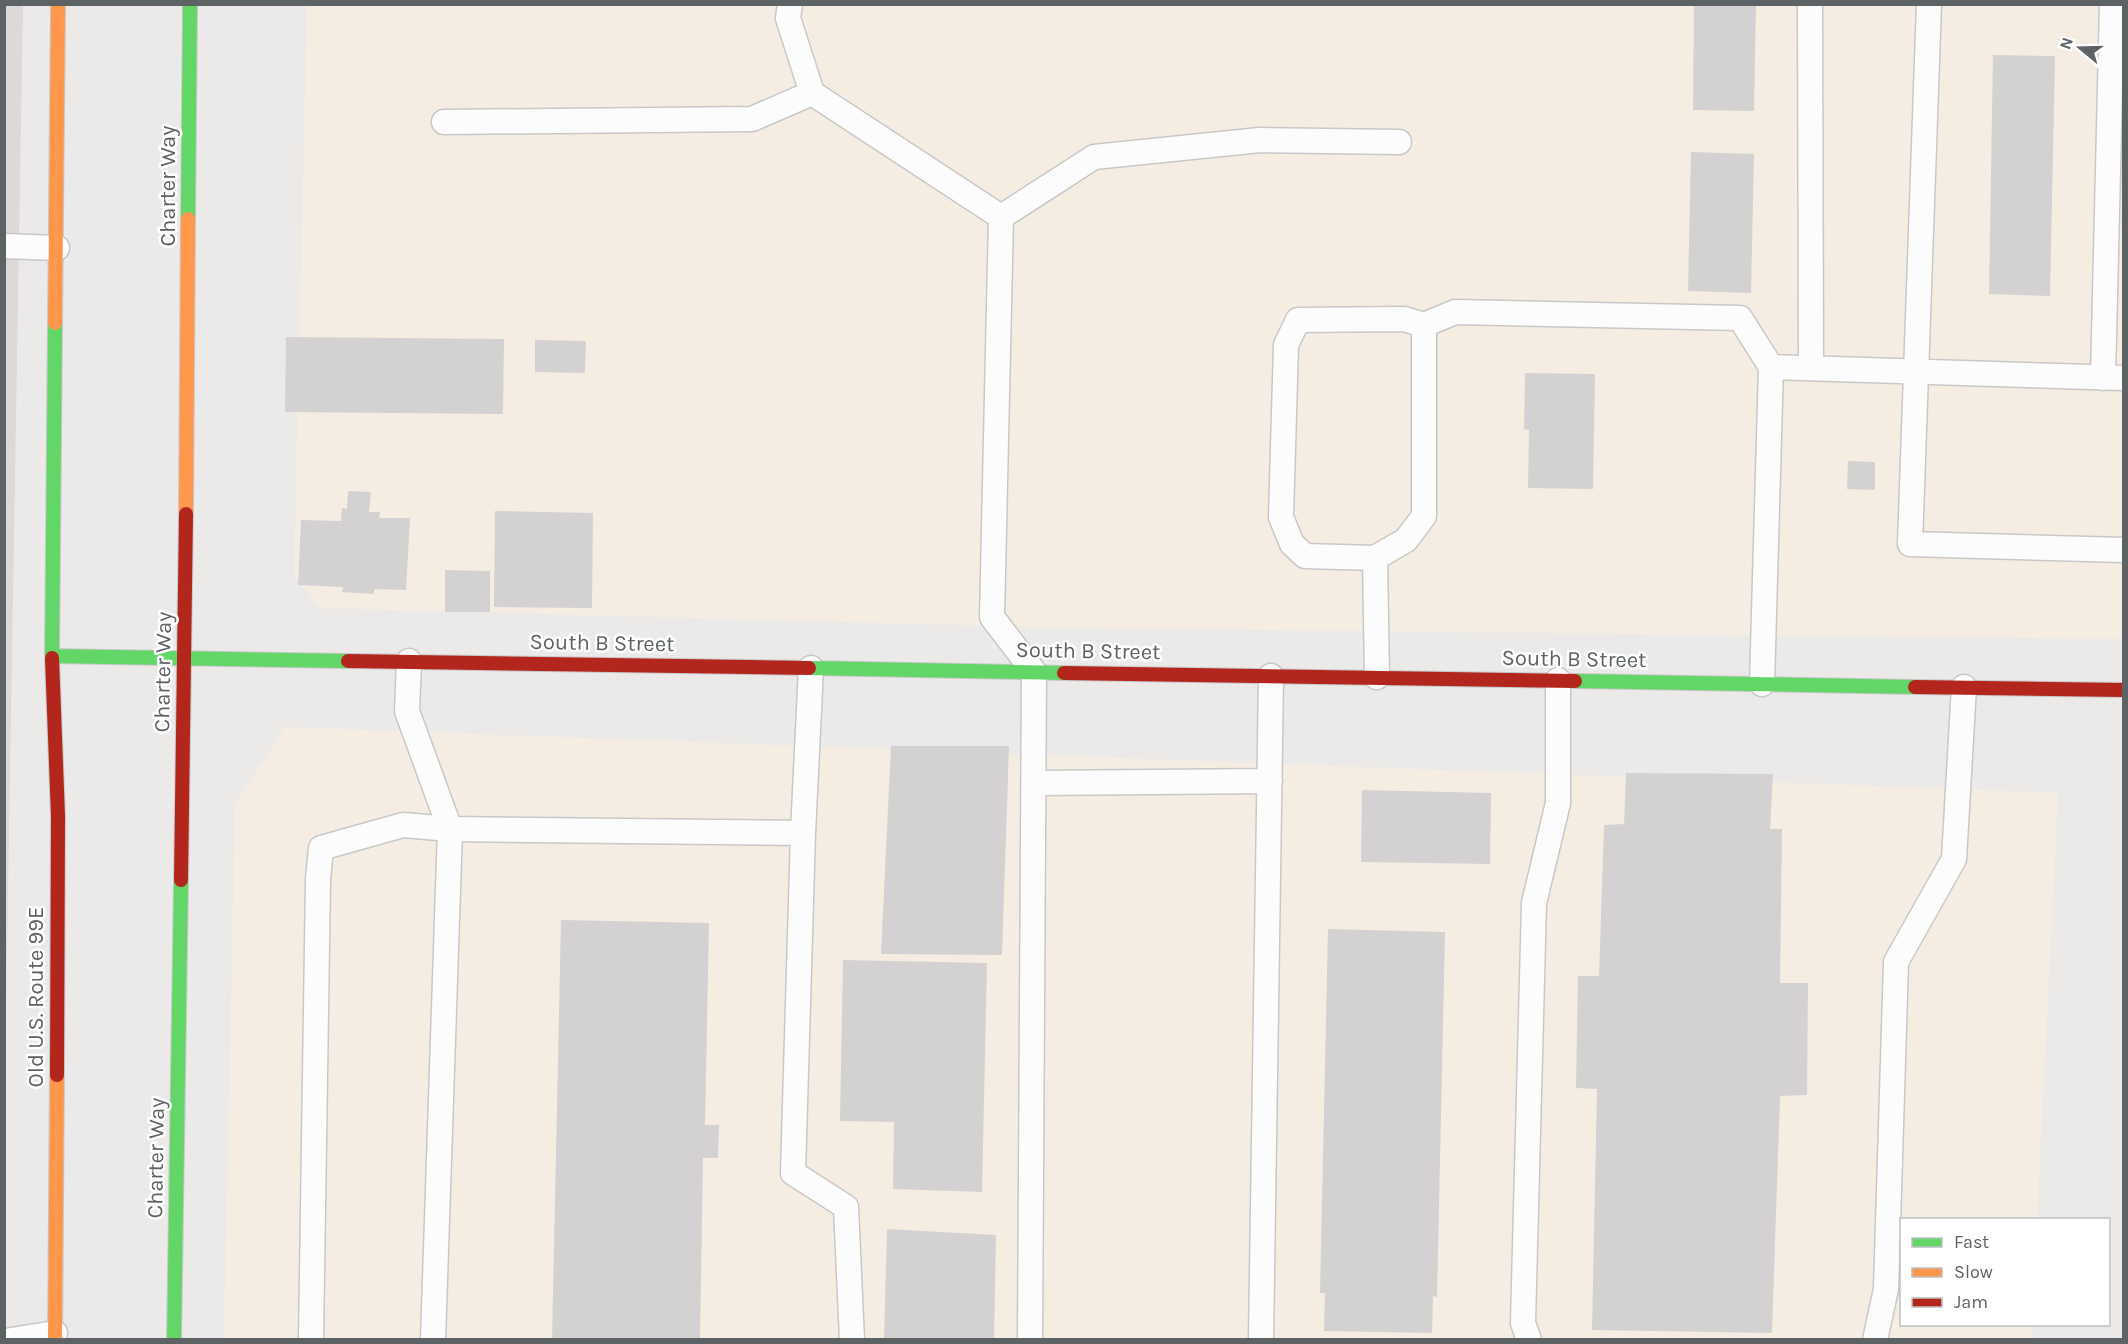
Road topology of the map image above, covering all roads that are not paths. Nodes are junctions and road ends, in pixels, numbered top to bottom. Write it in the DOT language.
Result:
graph roads {
  1 [pos="58,4"];
  2 [pos="190,4"];
  3 [pos="790,4"];
  4 [pos="1810,4"];
  5 [pos="1929,4"];
  6 [pos="2112,4"];
  7 [pos="812,93"];
  8 [pos="444,122"];
  9 [pos="1399,142"];
  10 [pos="1001,217"];
  11 [pos="4,246"];
  12 [pos="57,248"];
  13 [pos="1424,325"];
  14 [pos="1771,367"];
  15 [pos="1811,368"];
  16 [pos="1917,372"];
  17 [pos="2113,378"];
  18 [pos="2124,550"];
  19 [pos="1375,558"];
  20 [pos="52,656"];
  21 [pos="185,657"];
  22 [pos="409,661"];
  23 [pos="811,668"];
  24 [pos="1034,672"];
  25 [pos="1271,676"];
  26 [pos="1377,677"];
  27 [pos="1558,680"];
  28 [pos="1762,684"];
  29 [pos="1964,687"];
  30 [pos="2124,690"];
  31 [pos="1270,781"];
  32 [pos="1035,783"];
  33 [pos="450,829"];
  34 [pos="803,833"];
  35 [pos="55,1336"];
  36 [pos="11,1340"];
  37 [pos="174,1340"];
  38 [pos="311,1340"];
  39 [pos="433,1340"];
  40 [pos="852,1340"];
  41 [pos="1030,1340"];
  42 [pos="1261,1340"];
  43 [pos="1529,1340"];
  44 [pos="1875,1340"];
  1 -- 12 [label="main road"];
  2 -- 21 [label="main road, Charter Way"];
  3 -- 7 [label="lane"];
  4 -- 15 [label="lane"];
  5 -- 16 [label="lane"];
  6 -- 17 [label="lane"];
  7 -- 8 [label="lane"];
  7 -- 10 [label="lane"];
  9 -- 10 [label="lane"];
  10 -- 24 [label="lane"];
  11 -- 12 [label="lane"];
  12 -- 20 [label="main road"];
  13 -- 14 [label="lane"];
  13 -- 19 [label="lane"];
  13 -- 19 [label="lane"];
  14 -- 15 [label="lane"];
  14 -- 28 [label="lane"];
  15 -- 16 [label="lane"];
  16 -- 17 [label="lane"];
  16 -- 18 [label="lane"];
  19 -- 26 [label="lane"];
  20 -- 21 [label="main road, South B Street"];
  20 -- 35 [label="main road, Old U.S. Route 99E"];
  21 -- 22 [label="main road, South B Street"];
  21 -- 37 [label="main road, Charter Way"];
  22 -- 23 [label="main road, South B Street"];
  22 -- 33 [label="lane"];
  23 -- 24 [label="main road, South B Street"];
  23 -- 34 [label="lane"];
  24 -- 25 [label="main road, South B Street"];
  24 -- 32 [label="lane"];
  25 -- 26 [label="main road, South B Street"];
  25 -- 31 [label="lane"];
  26 -- 27 [label="main road, South B Street"];
  27 -- 28 [label="main road, South B Street"];
  27 -- 43 [label="lane"];
  28 -- 29 [label="main road, South B Street"];
  29 -- 30 [label="main road, South B Street"];
  29 -- 44 [label="lane"];
  31 -- 32 [label="lane"];
  31 -- 42 [label="lane"];
  32 -- 41 [label="lane"];
  33 -- 34 [label="lane"];
  33 -- 38 [label="lane"];
  33 -- 39 [label="lane"];
  34 -- 40 [label="lane"];
  35 -- 36 [label="lane"];
}
